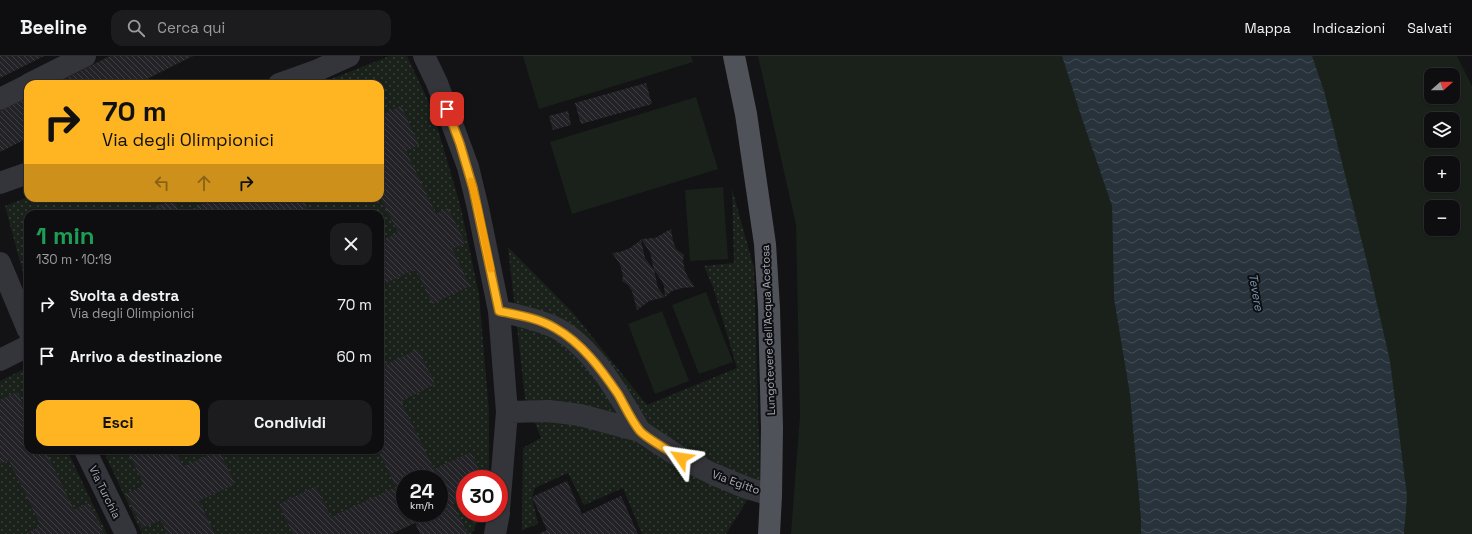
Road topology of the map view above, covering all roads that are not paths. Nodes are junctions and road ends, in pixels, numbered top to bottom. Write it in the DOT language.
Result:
graph roads {
  1 [pos="85,56"];
  2 [pos="348,56"];
  3 [pos="424,56"];
  4 [pos="734,56"];
  5 [pos="314,63"];
  6 [pos="37,80"];
  7 [pos="286,80"];
  8 [pos="24,87"];
  9 [pos="0,99"];
  10 [pos="24,174"];
  11 [pos="0,183"];
  12 [pos="0,263"];
  13 [pos="499,311"];
  14 [pos="24,320"];
  15 [pos="24,348"];
  16 [pos="0,360"];
  17 [pos="507,412"];
  18 [pos="640,431"];
  19 [pos="87,454"];
  20 [pos="502,470"];
  21 [pos="771,495"];
  22 [pos="497,522"];
  23 [pos="126,534"];
  24 [pos="495,534"];
  25 [pos="769,534"];
  1 -- 6 [label="street"];
  2 -- 5 [label="street"];
  3 -- 13 [label="street"];
  4 -- 21 [label="main road, Lungotevere dell'Acqua Acetosa"];
  5 -- 7 [label="street"];
  8 -- 9 [label="street"];
  10 -- 11 [label="street"];
  12 -- 14 [label="street"];
  13 -- 17 [label="street"];
  13 -- 18 [label="street, Via Egitto"];
  15 -- 16 [label="street"];
  17 -- 18 [label="street, Via Egitto"];
  17 -- 20 [label="street"];
  18 -- 21 [label="street, Via Egitto"];
  19 -- 23 [label="street, Via Turchia"];
  21 -- 25 [label="main road, Lungotevere dell'Acqua Acetosa"];
  22 -- 24 [label="street"];
}
